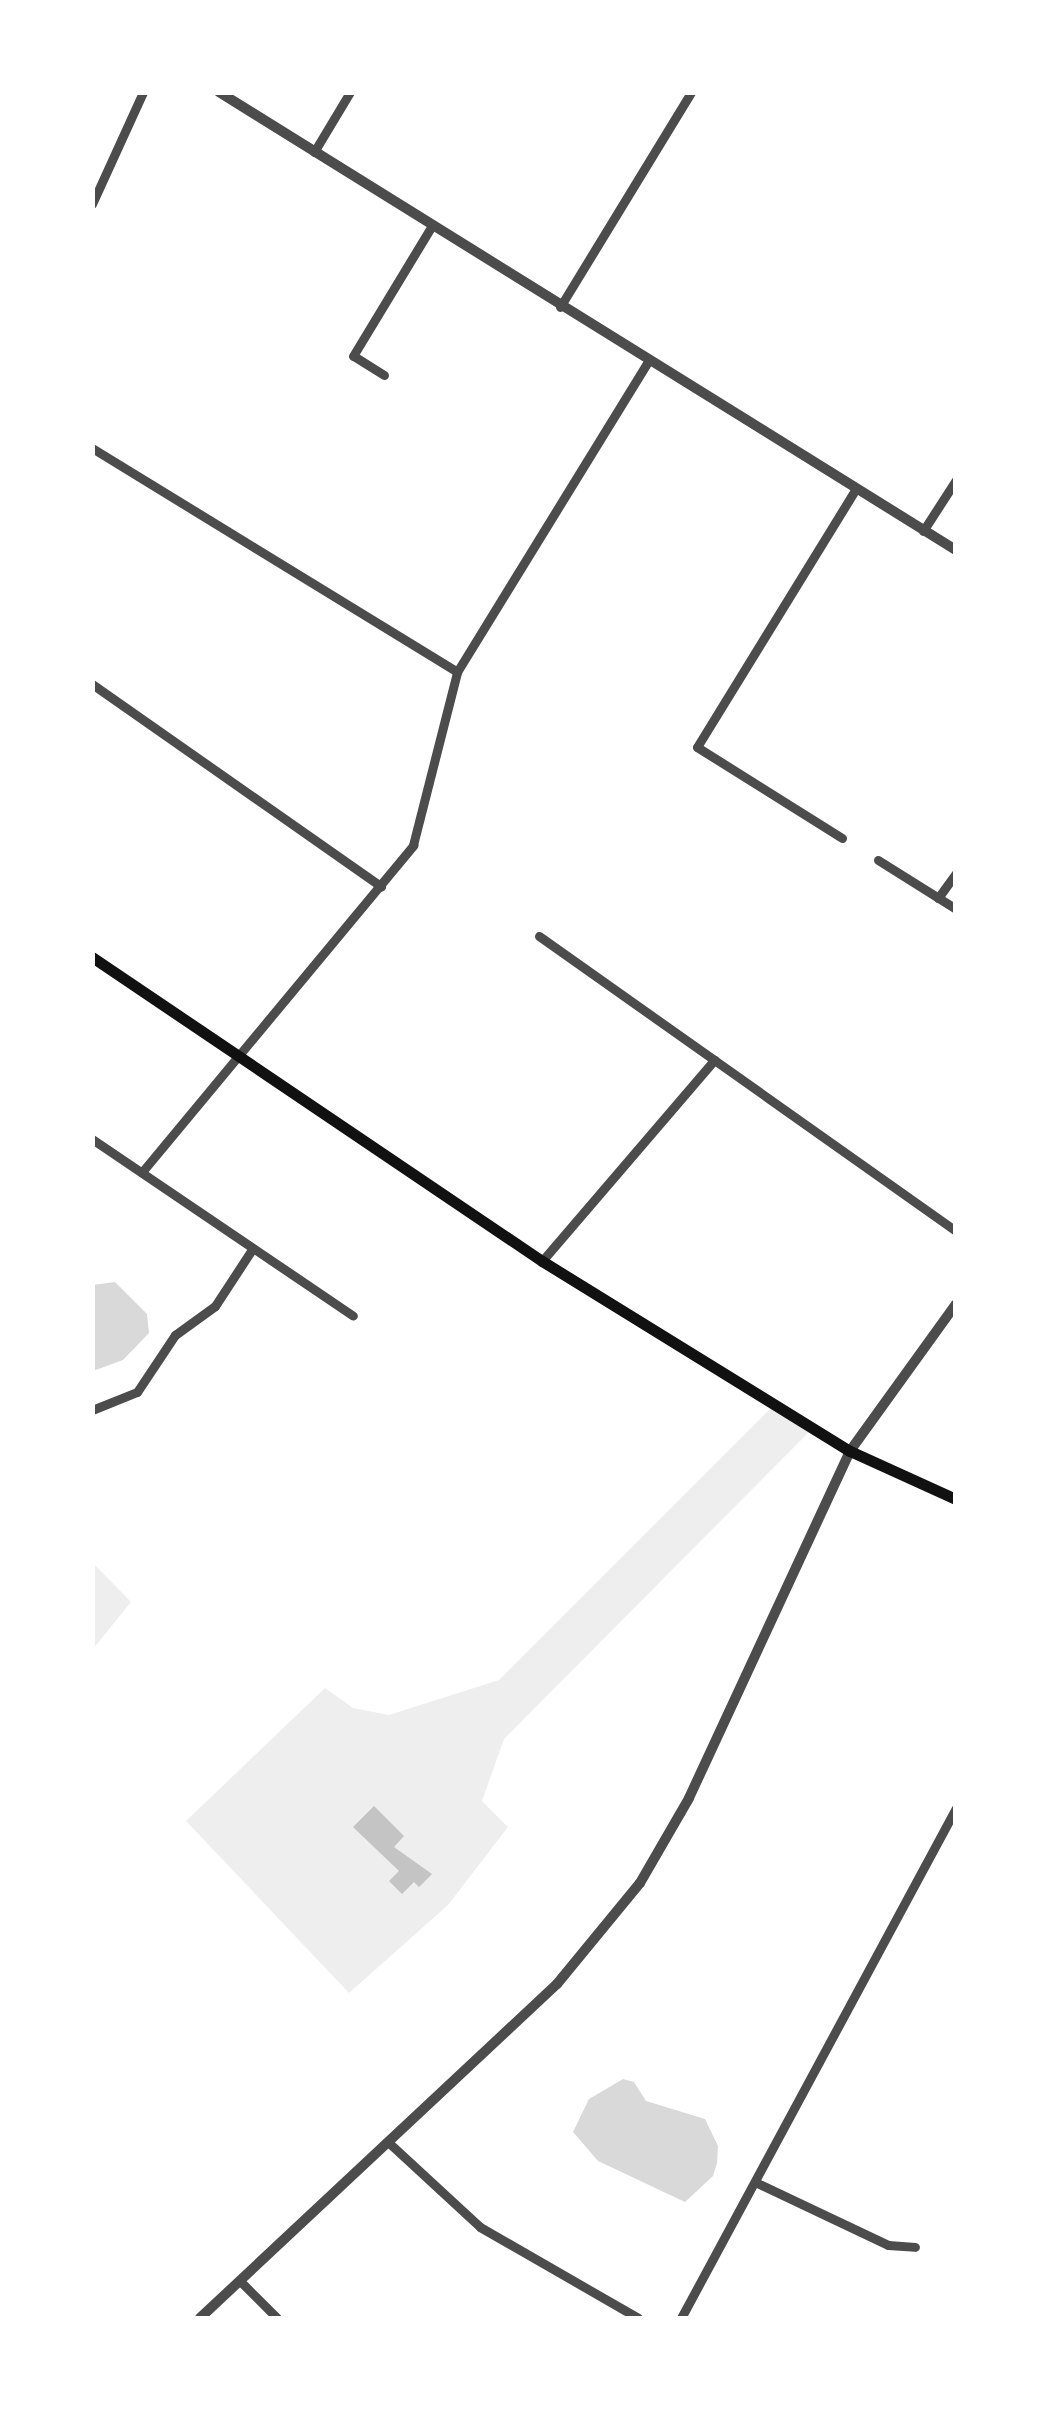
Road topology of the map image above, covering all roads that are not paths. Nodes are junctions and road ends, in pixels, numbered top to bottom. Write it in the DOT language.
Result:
graph roads {
  1 [pos="143,92"];
  2 [pos="219,92"];
  3 [pos="350,92"];
  4 [pos="691,92"];
  5 [pos="314,152"];
  6 [pos="92,204"];
  7 [pos="431,227"];
  8 [pos="560,307"];
  9 [pos="648,362"];
  10 [pos="384,376"];
  11 [pos="92,448"];
  12 [pos="956,480"];
  13 [pos="856,489"];
  14 [pos="923,530"];
  15 [pos="956,550"];
  16 [pos="457,672"];
  17 [pos="92,684"];
  18 [pos="842,838"];
  19 [pos="878,860"];
  20 [pos="956,872"];
  21 [pos="380,886"];
  22 [pos="938,898"];
  23 [pos="956,909"];
  24 [pos="539,936"];
  25 [pos="92,957"];
  26 [pos="238,1054"];
  27 [pos="714,1060"];
  28 [pos="92,1138"];
  29 [pos="142,1172"];
  30 [pos="956,1231"];
  31 [pos="254,1248"];
  32 [pos="542,1262"];
  33 [pos="956,1304"];
  34 [pos="353,1316"];
  35 [pos="92,1410"];
  36 [pos="850,1451"];
  37 [pos="956,1499"];
  38 [pos="956,1808"];
  39 [pos="388,2142"];
  40 [pos="755,2182"];
  41 [pos="915,2247"];
  42 [pos="240,2281"];
  43 [pos="200,2318"];
  44 [pos="277,2318"];
  45 [pos="638,2318"];
  46 [pos="681,2318"];
  1 -- 6 [label="street"];
  2 -- 5 [label="street"];
  3 -- 5 [label="street"];
  4 -- 8 [label="street"];
  5 -- 7 [label="street"];
  7 -- 8 [label="street"];
  7 -- 10 [label="street"];
  8 -- 9 [label="street"];
  9 -- 13 [label="street"];
  9 -- 16 [label="street"];
  11 -- 16 [label="street"];
  12 -- 14 [label="street"];
  13 -- 14 [label="street"];
  13 -- 18 [label="street"];
  14 -- 15 [label="street"];
  16 -- 21 [label="street"];
  17 -- 21 [label="street"];
  19 -- 22 [label="street"];
  20 -- 22 [label="street"];
  21 -- 26 [label="street"];
  22 -- 23 [label="street"];
  24 -- 27 [label="street"];
  25 -- 26 [label="main road"];
  26 -- 29 [label="street"];
  26 -- 32 [label="main road"];
  27 -- 30 [label="street"];
  27 -- 32 [label="street"];
  28 -- 29 [label="street"];
  29 -- 31 [label="street"];
  31 -- 34 [label="street"];
  31 -- 35 [label="street"];
  32 -- 36 [label="main road"];
  33 -- 36 [label="street"];
  36 -- 37 [label="main road"];
  36 -- 39 [label="street"];
  38 -- 40 [label="street"];
  39 -- 42 [label="street"];
  39 -- 45 [label="street"];
  40 -- 41 [label="street"];
  40 -- 46 [label="street"];
  42 -- 43 [label="street"];
  42 -- 44 [label="street"];
}
